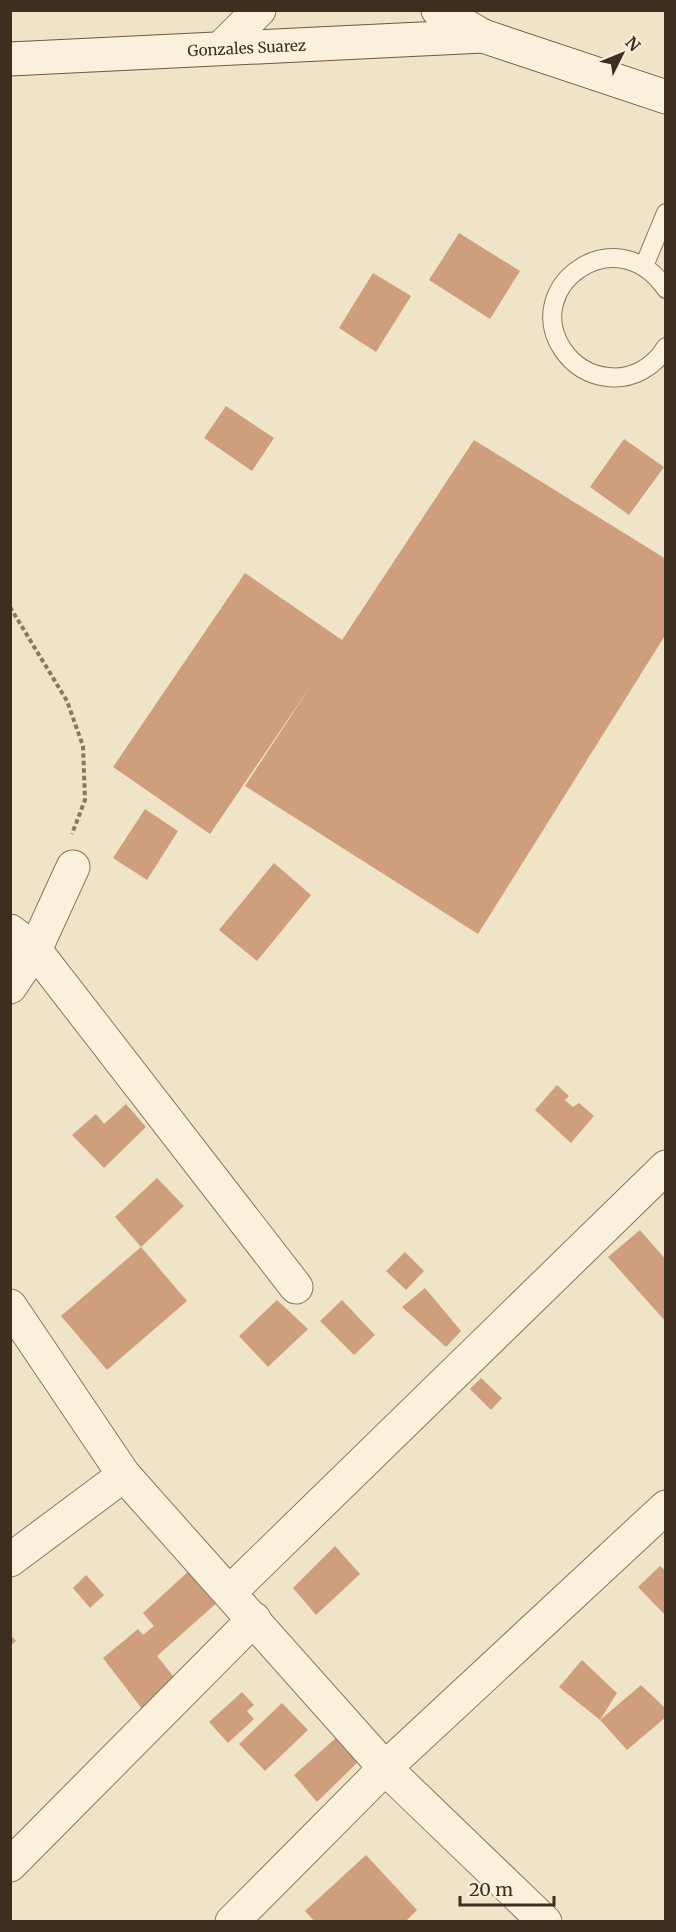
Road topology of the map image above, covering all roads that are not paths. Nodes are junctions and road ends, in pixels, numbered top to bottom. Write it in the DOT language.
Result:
graph roads {
  1 [pos="260,10"];
  2 [pos="438,10"];
  3 [pos="483,36"];
  4 [pos="222,47"];
  5 [pos="10,60"];
  6 [pos="666,97"];
  7 [pos="666,213"];
  8 [pos="644,266"];
  9 [pos="666,289"];
  10 [pos="666,347"];
  11 [pos="73,867"];
  12 [pos="23,940"];
  13 [pos="10,987"];
  14 [pos="666,1167"];
  15 [pos="296,1287"];
  16 [pos="10,1306"];
  17 [pos="124,1474"];
  18 [pos="666,1507"];
  19 [pos="10,1560"];
  20 [pos="230,1592"];
  21 [pos="254,1619"];
  22 [pos="385,1768"];
  23 [pos="10,1865"];
  24 [pos="232,1922"];
  25 [pos="545,1922"];
  1 -- 4 [label="street"];
  2 -- 3 [label="street"];
  3 -- 4 [label="street, Gonzales Suarez"];
  3 -- 6 [label="street"];
  4 -- 5 [label="street, Gonzales Suarez"];
  7 -- 8 [label="lane"];
  8 -- 9 [label="lane"];
  8 -- 10 [label="lane"];
  11 -- 12 [label="street"];
  12 -- 13 [label="street"];
  12 -- 15 [label="street"];
  14 -- 20 [label="street"];
  16 -- 17 [label="street"];
  17 -- 19 [label="street"];
  17 -- 20 [label="street"];
  18 -- 22 [label="street"];
  20 -- 21 [label="street"];
  21 -- 22 [label="street"];
  21 -- 23 [label="street"];
  22 -- 24 [label="street"];
  22 -- 25 [label="street"];
}
